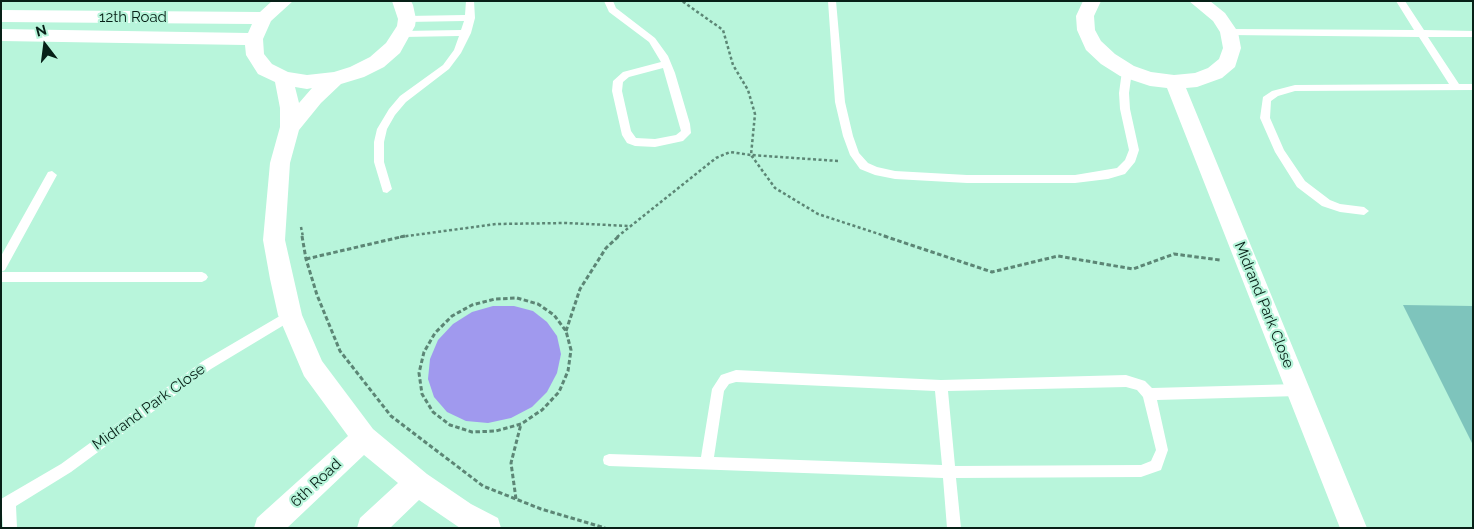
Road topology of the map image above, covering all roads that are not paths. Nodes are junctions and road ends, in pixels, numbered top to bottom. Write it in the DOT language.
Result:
graph roads {
  1 [pos="284,1"];
  2 [pos="470,1"];
  3 [pos="608,1"];
  4 [pos="832,1"];
  5 [pos="1092,1"];
  6 [pos="1198,1"];
  7 [pos="1400,1"];
  8 [pos="1,16"];
  9 [pos="264,18"];
  10 [pos="404,18"];
  11 [pos="470,18"];
  12 [pos="1229,32"];
  13 [pos="466,33"];
  14 [pos="1421,33"];
  15 [pos="1473,34"];
  16 [pos="1,35"];
  17 [pos="254,39"];
  18 [pos="666,64"];
  19 [pos="1127,71"];
  20 [pos="284,78"];
  21 [pos="334,79"];
  22 [pos="1174,82"];
  23 [pos="1456,87"];
  24 [pos="1473,87"];
  25 [pos="290,127"];
  26 [pos="52,175"];
  27 [pos="387,189"];
  28 [pos="1364,211"];
  29 [pos="1,267"];
  30 [pos="1,277"];
  31 [pos="202,277"];
  32 [pos="290,315"];
  33 [pos="940,386"];
  34 [pos="1298,390"];
  35 [pos="1149,394"];
  36 [pos="364,438"];
  37 [pos="609,460"];
  38 [pos="707,463"];
  39 [pos="948,472"];
  40 [pos="418,483"];
  41 [pos="5,505"];
  42 [pos="10,528"];
  43 [pos="267,528"];
  44 [pos="370,528"];
  45 [pos="488,528"];
  46 [pos="954,528"];
  47 [pos="1354,528"];
  1 -- 9 [label="street"];
  2 -- 11 [label="lane"];
  3 -- 18 [label="lane"];
  4 -- 19 [label="lane"];
  5 -- 19 [label="street"];
  6 -- 12 [label="street"];
  7 -- 14 [label="lane"];
  8 -- 9 [label="street, 12th Road"];
  9 -- 17 [label="street"];
  10 -- 11 [label="lane"];
  10 -- 13 [label="lane"];
  10 -- 21 [label="street"];
  11 -- 13 [label="lane"];
  12 -- 14 [label="lane"];
  12 -- 22 [label="street"];
  13 -- 27 [label="lane"];
  14 -- 15 [label="lane"];
  14 -- 23 [label="lane"];
  16 -- 17 [label="street, 12th Road"];
  17 -- 20 [label="street"];
  18 -- 18 [label="lane"];
  19 -- 22 [label="street"];
  20 -- 21 [label="street"];
  20 -- 25 [label="street"];
  21 -- 25 [label="street"];
  22 -- 34 [label="street, Midrand Park Close"];
  23 -- 24 [label="lane"];
  23 -- 28 [label="lane"];
  25 -- 32 [label="street"];
  26 -- 29 [label="lane"];
  30 -- 31 [label="lane"];
  32 -- 36 [label="street"];
  32 -- 41 [label="lane, Midrand Park Close"];
  33 -- 35 [label="lane"];
  33 -- 38 [label="lane"];
  33 -- 39 [label="lane"];
  34 -- 35 [label="lane"];
  34 -- 47 [label="street, Midrand Park Close"];
  35 -- 39 [label="lane"];
  36 -- 40 [label="street"];
  36 -- 43 [label="street, 6th Road"];
  37 -- 38 [label="lane"];
  38 -- 39 [label="lane"];
  39 -- 46 [label="lane"];
  40 -- 44 [label="street"];
  40 -- 45 [label="street"];
  41 -- 42 [label="lane, Midrand Park Close"];
}
